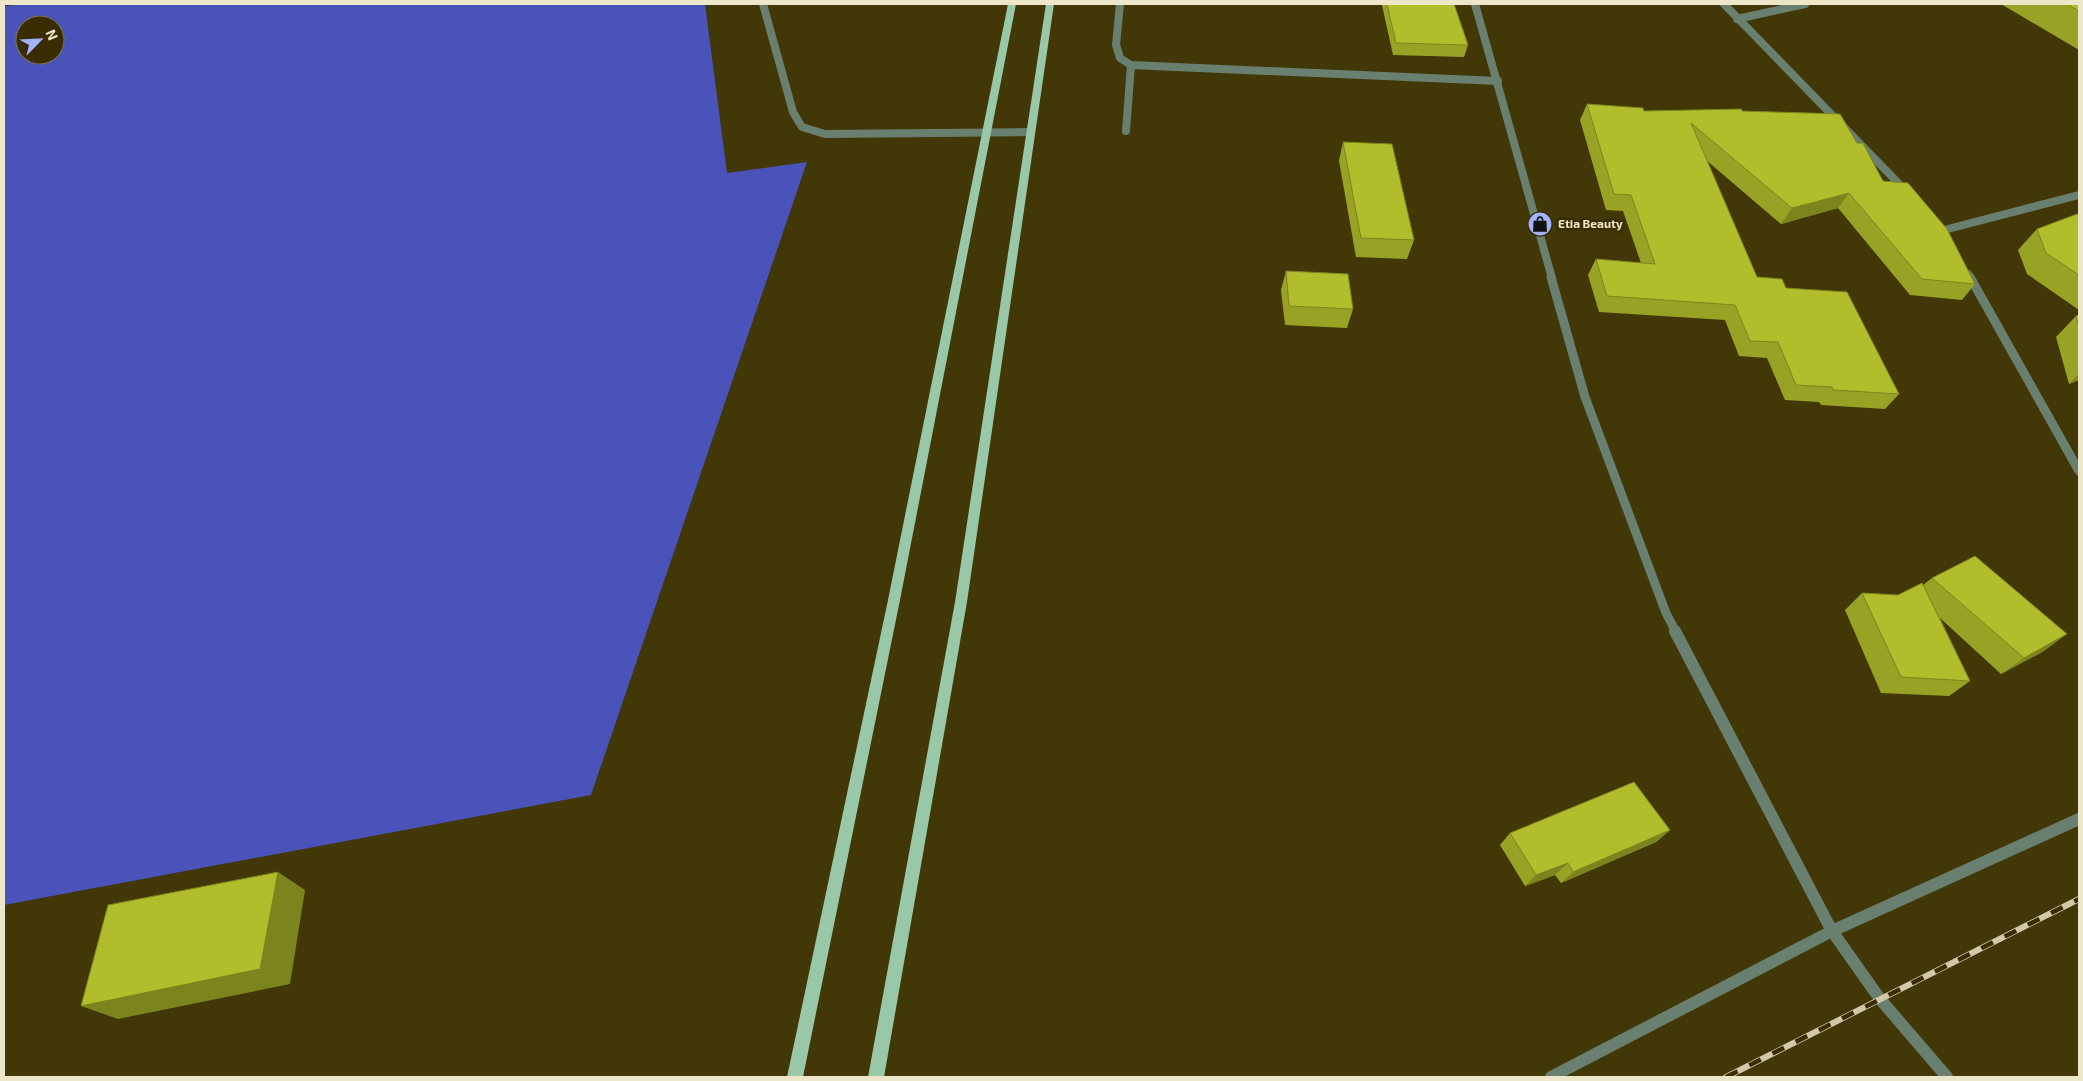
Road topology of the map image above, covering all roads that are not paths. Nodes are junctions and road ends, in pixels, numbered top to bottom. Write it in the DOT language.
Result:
graph roads {
  1 [pos="763,4"];
  2 [pos="1012,4"];
  3 [pos="1050,4"];
  4 [pos="1120,4"];
  5 [pos="1475,4"];
  6 [pos="1724,4"];
  7 [pos="1805,4"];
  8 [pos="1737,19"];
  9 [pos="1131,65"];
  10 [pos="1498,81"];
  11 [pos="1126,131"];
  12 [pos="987,132"];
  13 [pos="1031,132"];
  14 [pos="1910,194"];
  15 [pos="2079,195"];
  16 [pos="1937,223"];
  17 [pos="1944,230"];
  18 [pos="1949,238"];
  19 [pos="1963,264"];
  20 [pos="2079,471"];
  21 [pos="2079,819"];
  22 [pos="1832,931"];
  23 [pos="795,1077"];
  24 [pos="876,1077"];
  25 [pos="1551,1077"];
  26 [pos="1947,1077"];
  1 -- 12 [label="street"];
  2 -- 12 [label="main road"];
  3 -- 13 [label="main road"];
  4 -- 9 [label="street"];
  5 -- 10 [label="street"];
  6 -- 8 [label="street"];
  7 -- 8 [label="street"];
  8 -- 14 [label="street"];
  9 -- 10 [label="street"];
  9 -- 11 [label="street"];
  10 -- 22 [label="street"];
  12 -- 13 [label="street"];
  12 -- 23 [label="main road"];
  13 -- 24 [label="main road"];
  15 -- 17 [label="street"];
  16 -- 17 [label="street"];
  17 -- 18 [label="street"];
  19 -- 20 [label="street"];
  21 -- 22 [label="street"];
  22 -- 25 [label="street"];
  22 -- 26 [label="street"];
}
